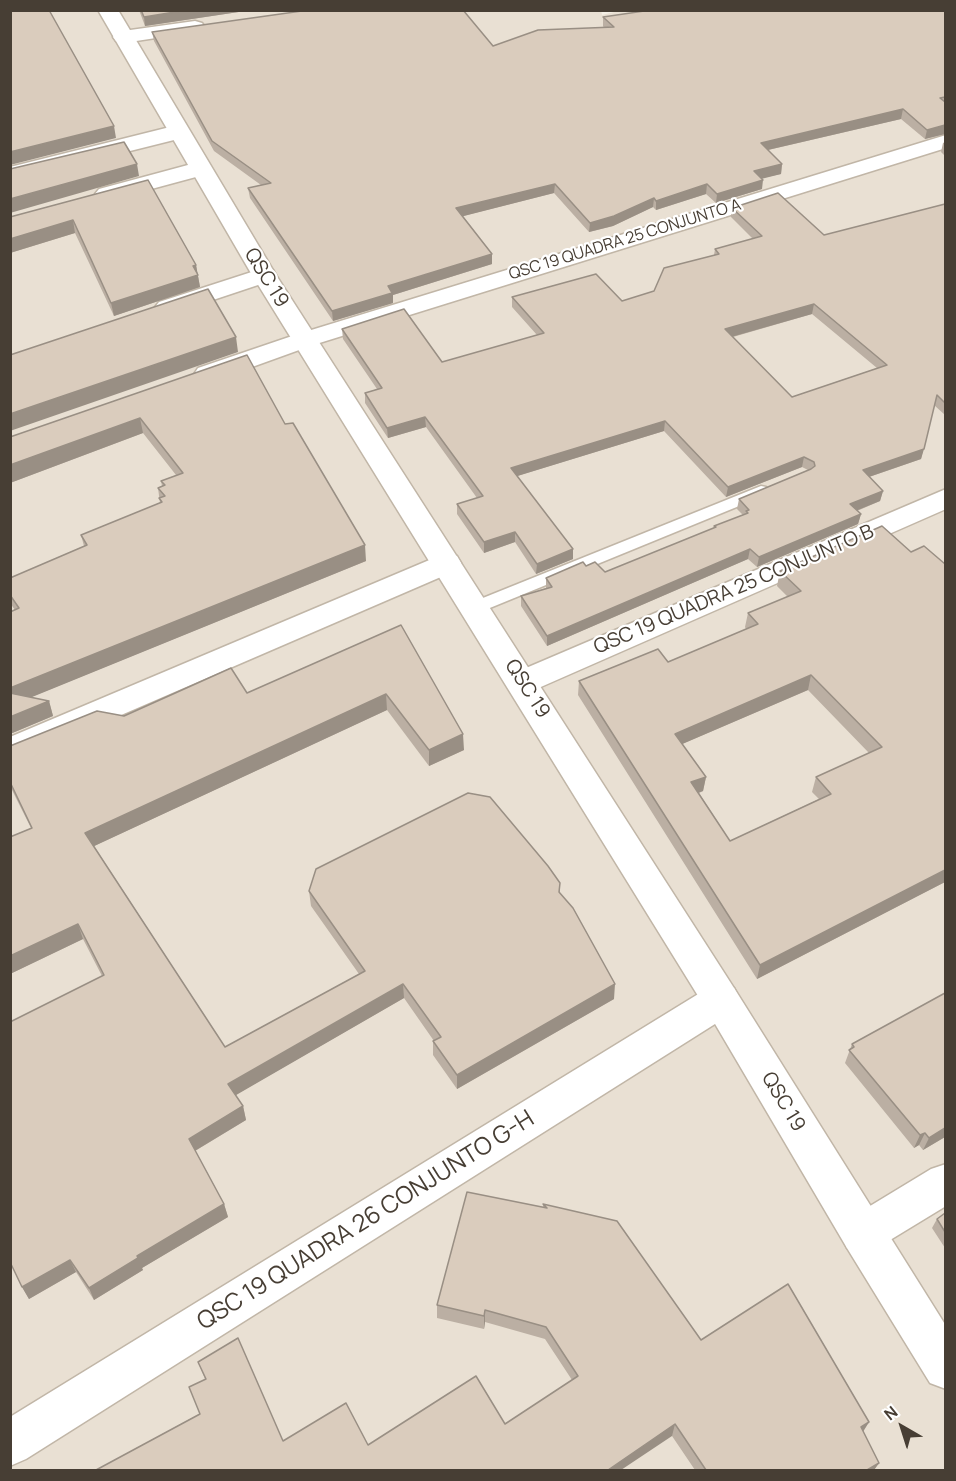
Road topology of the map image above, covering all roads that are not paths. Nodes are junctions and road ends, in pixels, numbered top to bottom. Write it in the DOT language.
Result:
graph roads {
  1 [pos="115,24"];
  2 [pos="215,25"];
  3 [pos="178,132"];
  4 [pos="945,141"];
  5 [pos="199,169"];
  6 [pos="10,174"];
  7 [pos="91,199"];
  8 [pos="264,275"];
  9 [pos="150,313"];
  10 [pos="304,340"];
  11 [pos="180,383"];
  12 [pos="781,483"];
  13 [pos="945,498"];
  14 [pos="446,563"];
  15 [pos="474,608"];
  16 [pos="523,682"];
  17 [pos="10,751"];
  18 [pos="722,1000"];
  19 [pos="945,1183"];
  20 [pos="862,1234"];
  21 [pos="945,1367"];
  22 [pos="10,1443"];
  1 -- 2 [label="street"];
  1 -- 3 [label="street, QSC 19"];
  3 -- 5 [label="street, QSC 19"];
  3 -- 6 [label="street"];
  4 -- 10 [label="street, QSC 19 QUADRA 25 CONJUNTO A"];
  5 -- 7 [label="street"];
  5 -- 8 [label="street, QSC 19"];
  8 -- 9 [label="street"];
  8 -- 10 [label="street, QSC 19"];
  10 -- 11 [label="street, QSC 19 QUADRA 25 CONJUNTO A"];
  10 -- 14 [label="street, QSC 19"];
  12 -- 15 [label="lane"];
  13 -- 16 [label="street, QSC 19 QUADRA 25 CONJUNTO B"];
  14 -- 15 [label="street, QSC 19"];
  14 -- 17 [label="street"];
  15 -- 16 [label="street, QSC 19"];
  16 -- 18 [label="street, QSC 19"];
  18 -- 20 [label="street, QSC 19"];
  18 -- 22 [label="street, QSC 19 QUADRA 26 CONJUNTO G-H"];
  19 -- 20 [label="street"];
  20 -- 21 [label="street, QSC 19"];
}
